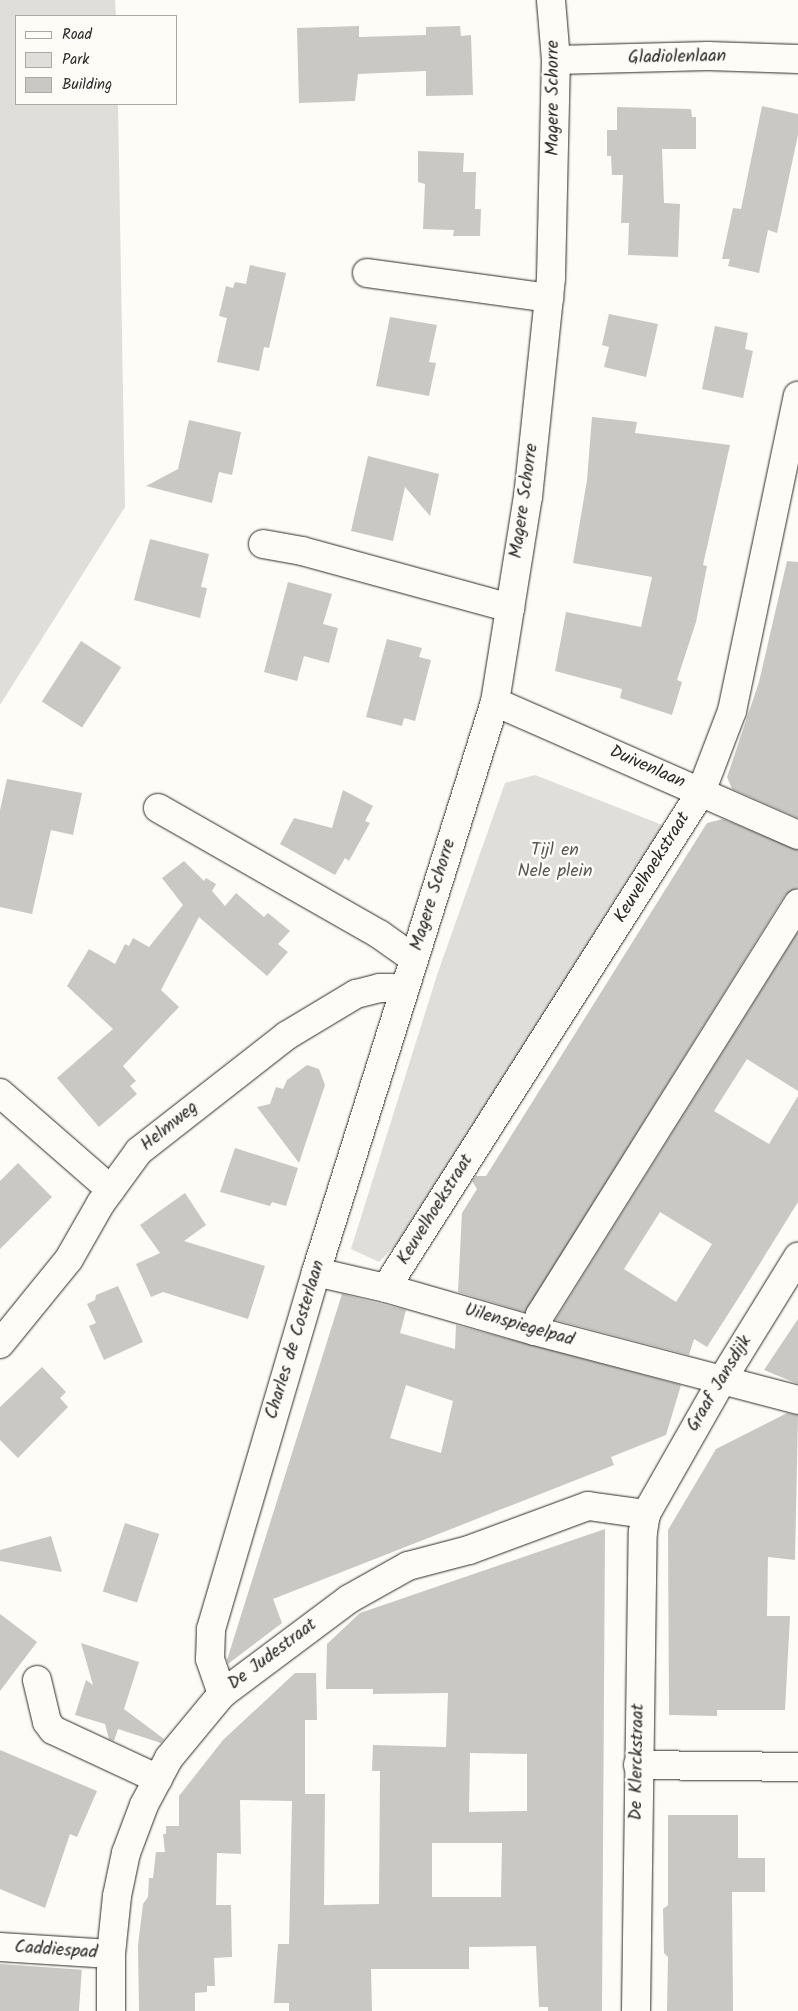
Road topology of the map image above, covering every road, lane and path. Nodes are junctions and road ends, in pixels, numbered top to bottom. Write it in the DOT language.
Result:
graph roads {
  1 [pos="551,0"];
  2 [pos="798,59"];
  3 [pos="556,60"];
  4 [pos="367,273"];
  5 [pos="549,298"];
  6 [pos="798,396"];
  7 [pos="263,544"];
  8 [pos="510,608"];
  9 [pos="495,702"];
  10 [pos="701,792"];
  11 [pos="158,808"];
  12 [pos="798,835"];
  13 [pos="798,903"];
  14 [pos="414,959"];
  15 [pos="404,988"];
  16 [pos="0,1093"];
  17 [pos="110,1190"];
  18 [pos="798,1257"];
  19 [pos="316,1272"];
  20 [pos="386,1288"];
  21 [pos="534,1331"];
  22 [pos="0,1344"];
  23 [pos="722,1380"];
  24 [pos="798,1400"];
  25 [pos="646,1514"];
  26 [pos="37,1680"];
  27 [pos="222,1694"];
  28 [pos="638,1765"];
  29 [pos="798,1767"];
  30 [pos="158,1779"];
  31 [pos="0,1947"];
  32 [pos="111,1954"];
  33 [pos="111,2011"];
  34 [pos="636,2011"];
  1 -- 3 [label="street, Magere Schorre"];
  2 -- 3 [label="street, Gladiolenlaan"];
  3 -- 5 [label="street, Magere Schorre"];
  4 -- 5 [label="street"];
  5 -- 8 [label="street, Magere Schorre"];
  6 -- 10 [label="street, Keuvelhoekstraat"];
  7 -- 8 [label="street"];
  8 -- 9 [label="street, Magere Schorre"];
  9 -- 10 [label="street, Duivenlaan"];
  9 -- 14 [label="street, Magere Schorre"];
  10 -- 12 [label="street, Duivenlaan"];
  10 -- 20 [label="street, Keuvelhoekstraat"];
  11 -- 14 [label="street"];
  13 -- 21 [label="street"];
  14 -- 15 [label="street, Magere Schorre"];
  15 -- 17 [label="street, Helmweg"];
  15 -- 19 [label="street, Charles de Costerlaan"];
  16 -- 17 [label="street"];
  17 -- 22 [label="street, Helmweg"];
  18 -- 23 [label="street, Graaf Jansdijk"];
  19 -- 20 [label="street, Uilenspiegelpad"];
  19 -- 27 [label="street, Charles de Costerlaan"];
  20 -- 21 [label="street, Uilenspiegelpad"];
  21 -- 23 [label="street, Uilenspiegelpad"];
  23 -- 24 [label="street, Uilenspiegelpad"];
  23 -- 25 [label="street, Graaf Jansdijk"];
  25 -- 27 [label="street, De Judestraat"];
  25 -- 28 [label="street, De Klerckstraat"];
  26 -- 30 [label="street"];
  27 -- 30 [label="street, De Judestraat"];
  28 -- 29 [label="street"];
  28 -- 34 [label="street, De Klerckstraat"];
  30 -- 32 [label="street, De Judestraat"];
  31 -- 32 [label="street, Caddiespad"];
  32 -- 33 [label="street, De Judestraat"];
}
